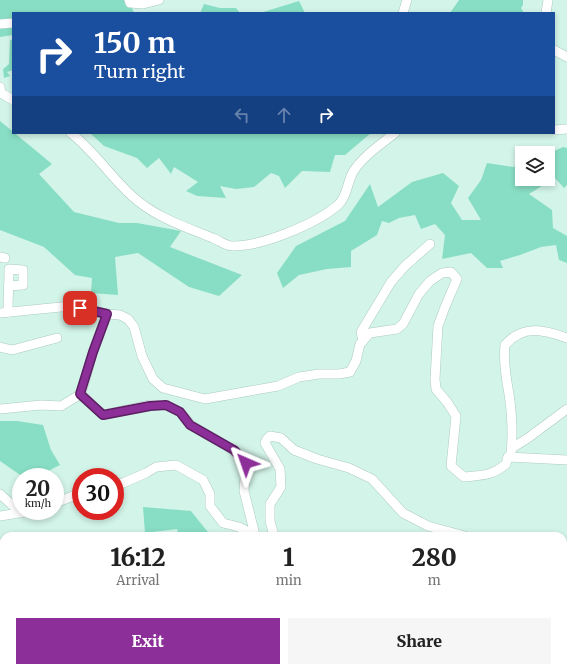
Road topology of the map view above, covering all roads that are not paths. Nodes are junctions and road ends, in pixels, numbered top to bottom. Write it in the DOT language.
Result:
graph roads {
  1 [pos="129,0"];
  2 [pos="159,0"];
  3 [pos="406,0"];
  4 [pos="548,0"];
  5 [pos="404,12"];
  6 [pos="546,12"];
  7 [pos="12,23"];
  8 [pos="0,24"];
  9 [pos="555,51"];
  10 [pos="567,57"];
  11 [pos="0,86"];
  12 [pos="12,99"];
  13 [pos="567,129"];
  14 [pos="555,130"];
  15 [pos="72,134"];
  16 [pos="394,134"];
  17 [pos="430,244"];
  18 [pos="8,286"];
  19 [pos="4,312"];
  20 [pos="107,314"];
  21 [pos="56,338"];
  22 [pos="567,338"];
  23 [pos="363,341"];
  24 [pos="0,347"];
  25 [pos="80,394"];
  26 [pos="0,409"];
  27 [pos="567,409"];
  28 [pos="512,448"];
  29 [pos="508,457"];
  30 [pos="567,460"];
  31 [pos="124,483"];
  32 [pos="0,494"];
  33 [pos="12,505"];
  34 [pos="12,514"];
  35 [pos="0,516"];
  36 [pos="249,532"];
  37 [pos="254,532"];
  38 [pos="273,532"];
  39 [pos="450,532"];
  1 -- 2 [label="street"];
  3 -- 5 [label="street"];
  4 -- 6 [label="street"];
  7 -- 8 [label="street"];
  9 -- 10 [label="street"];
  11 -- 12 [label="street"];
  13 -- 14 [label="street"];
  15 -- 16 [label="street"];
  17 -- 23 [label="street"];
  18 -- 19 [label="street"];
  19 -- 20 [label="street"];
  20 -- 23 [label="street"];
  20 -- 25 [label="street"];
  21 -- 24 [label="street"];
  22 -- 28 [label="street"];
  23 -- 29 [label="street"];
  25 -- 26 [label="street"];
  25 -- 37 [label="street"];
  27 -- 28 [label="street"];
  28 -- 29 [label="street"];
  29 -- 30 [label="street"];
  31 -- 36 [label="street"];
  32 -- 33 [label="street"];
  34 -- 35 [label="street"];
  38 -- 39 [label="street"];
}
